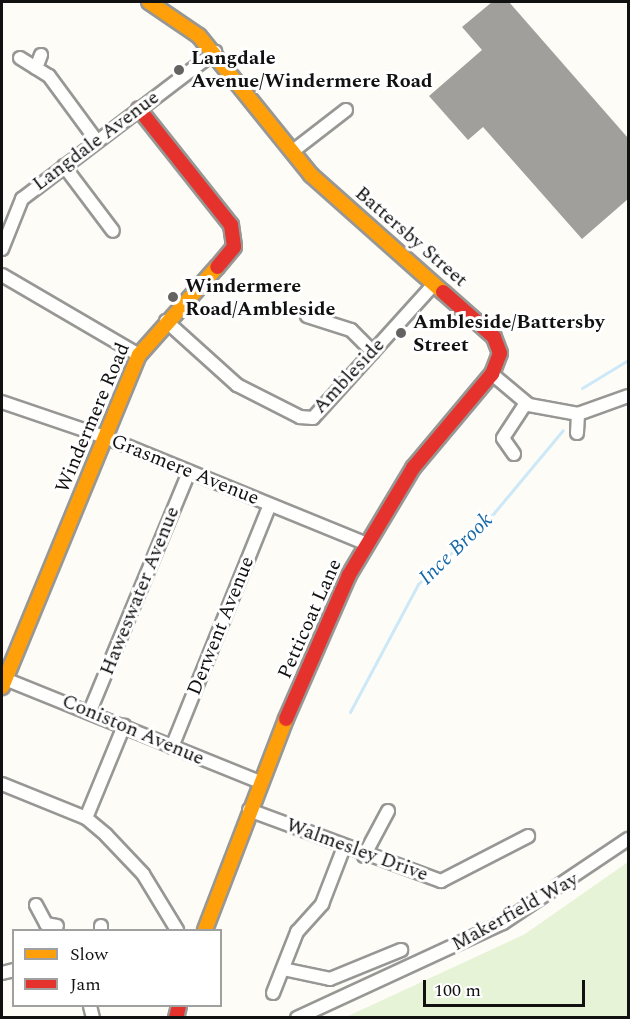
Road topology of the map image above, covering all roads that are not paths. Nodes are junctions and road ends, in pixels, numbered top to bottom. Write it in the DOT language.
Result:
graph roads {
  1 [pos="149,2"];
  2 [pos="215,52"];
  3 [pos="41,55"];
  4 [pos="20,58"];
  5 [pos="36,68"];
  6 [pos="139,109"];
  7 [pos="346,110"];
  8 [pos="98,141"];
  9 [pos="293,151"];
  10 [pos="64,166"];
  11 [pos="113,231"];
  12 [pos="2,249"];
  13 [pos="2,275"];
  14 [pos="434,284"];
  15 [pos="308,316"];
  16 [pos="166,321"];
  17 [pos="373,351"];
  18 [pos="500,352"];
  19 [pos="139,355"];
  20 [pos="492,374"];
  21 [pos="628,396"];
  22 [pos="2,402"];
  23 [pos="526,402"];
  24 [pos="578,414"];
  25 [pos="577,433"];
  26 [pos="105,437"];
  27 [pos="514,454"];
  28 [pos="189,472"];
  29 [pos="270,506"];
  30 [pos="367,544"];
  31 [pos="3,681"];
  32 [pos="90,711"];
  33 [pos="124,726"];
  34 [pos="172,747"];
  35 [pos="260,782"];
  36 [pos="2,784"];
  37 [pos="249,810"];
  38 [pos="388,810"];
  39 [pos="86,819"];
  40 [pos="528,836"];
  41 [pos="628,839"];
  42 [pos="344,847"];
  43 [pos="364,856"];
  44 [pos="36,905"];
  45 [pos="48,927"];
  46 [pos="176,929"];
  47 [pos="205,929"];
  48 [pos="400,950"];
  49 [pos="284,969"];
  50 [pos="273,993"];
  51 [pos="297,1017"];
  1 -- 2 [label="street, Battersby Street"];
  2 -- 6 [label="street, Langdale Avenue"];
  2 -- 9 [label="street, Battersby Street"];
  3 -- 5 [label="street"];
  4 -- 5 [label="street"];
  5 -- 8 [label="street"];
  6 -- 8 [label="street, Langdale Avenue"];
  6 -- 16 [label="street, Windermere Road"];
  7 -- 9 [label="street"];
  8 -- 10 [label="street, Langdale Avenue"];
  9 -- 14 [label="street, Battersby Street"];
  10 -- 11 [label="street"];
  10 -- 12 [label="street, Langdale Avenue"];
  13 -- 19 [label="street"];
  14 -- 17 [label="street, Ambleside"];
  14 -- 18 [label="street, Battersby Street"];
  15 -- 17 [label="street"];
  16 -- 17 [label="street, Ambleside"];
  16 -- 19 [label="street, Windermere Road"];
  18 -- 20 [label="street, Petticoat Lane"];
  19 -- 26 [label="street, Windermere Road"];
  20 -- 23 [label="street"];
  20 -- 30 [label="street, Petticoat Lane"];
  21 -- 24 [label="street"];
  22 -- 26 [label="street, Grasmere Avenue"];
  23 -- 24 [label="street"];
  23 -- 27 [label="street"];
  24 -- 25 [label="street"];
  26 -- 28 [label="street, Grasmere Avenue"];
  26 -- 31 [label="street, Windermere Road"];
  28 -- 29 [label="street, Grasmere Avenue"];
  28 -- 32 [label="street, Haweswater Avenue"];
  29 -- 30 [label="street, Grasmere Avenue"];
  29 -- 34 [label="street, Derwent Avenue"];
  30 -- 35 [label="street, Petticoat Lane"];
  31 -- 32 [label="street, Coniston Avenue"];
  32 -- 33 [label="street, Coniston Avenue"];
  33 -- 34 [label="street, Coniston Avenue"];
  33 -- 39 [label="street"];
  34 -- 35 [label="street, Coniston Avenue"];
  35 -- 37 [label="street, Petticoat Lane"];
  36 -- 39 [label="street"];
  37 -- 42 [label="street, Walmesley Drive"];
  37 -- 47 [label="street, Petticoat Lane"];
  38 -- 43 [label="street"];
  39 -- 46 [label="street"];
  40 -- 43 [label="street, Walmesley Drive"];
  41 -- 51 [label="street, Makerfield Way"];
  42 -- 43 [label="street, Walmesley Drive"];
  42 -- 49 [label="street"];
  44 -- 45 [label="street"];
  48 -- 49 [label="street"];
  49 -- 50 [label="street"];
}
